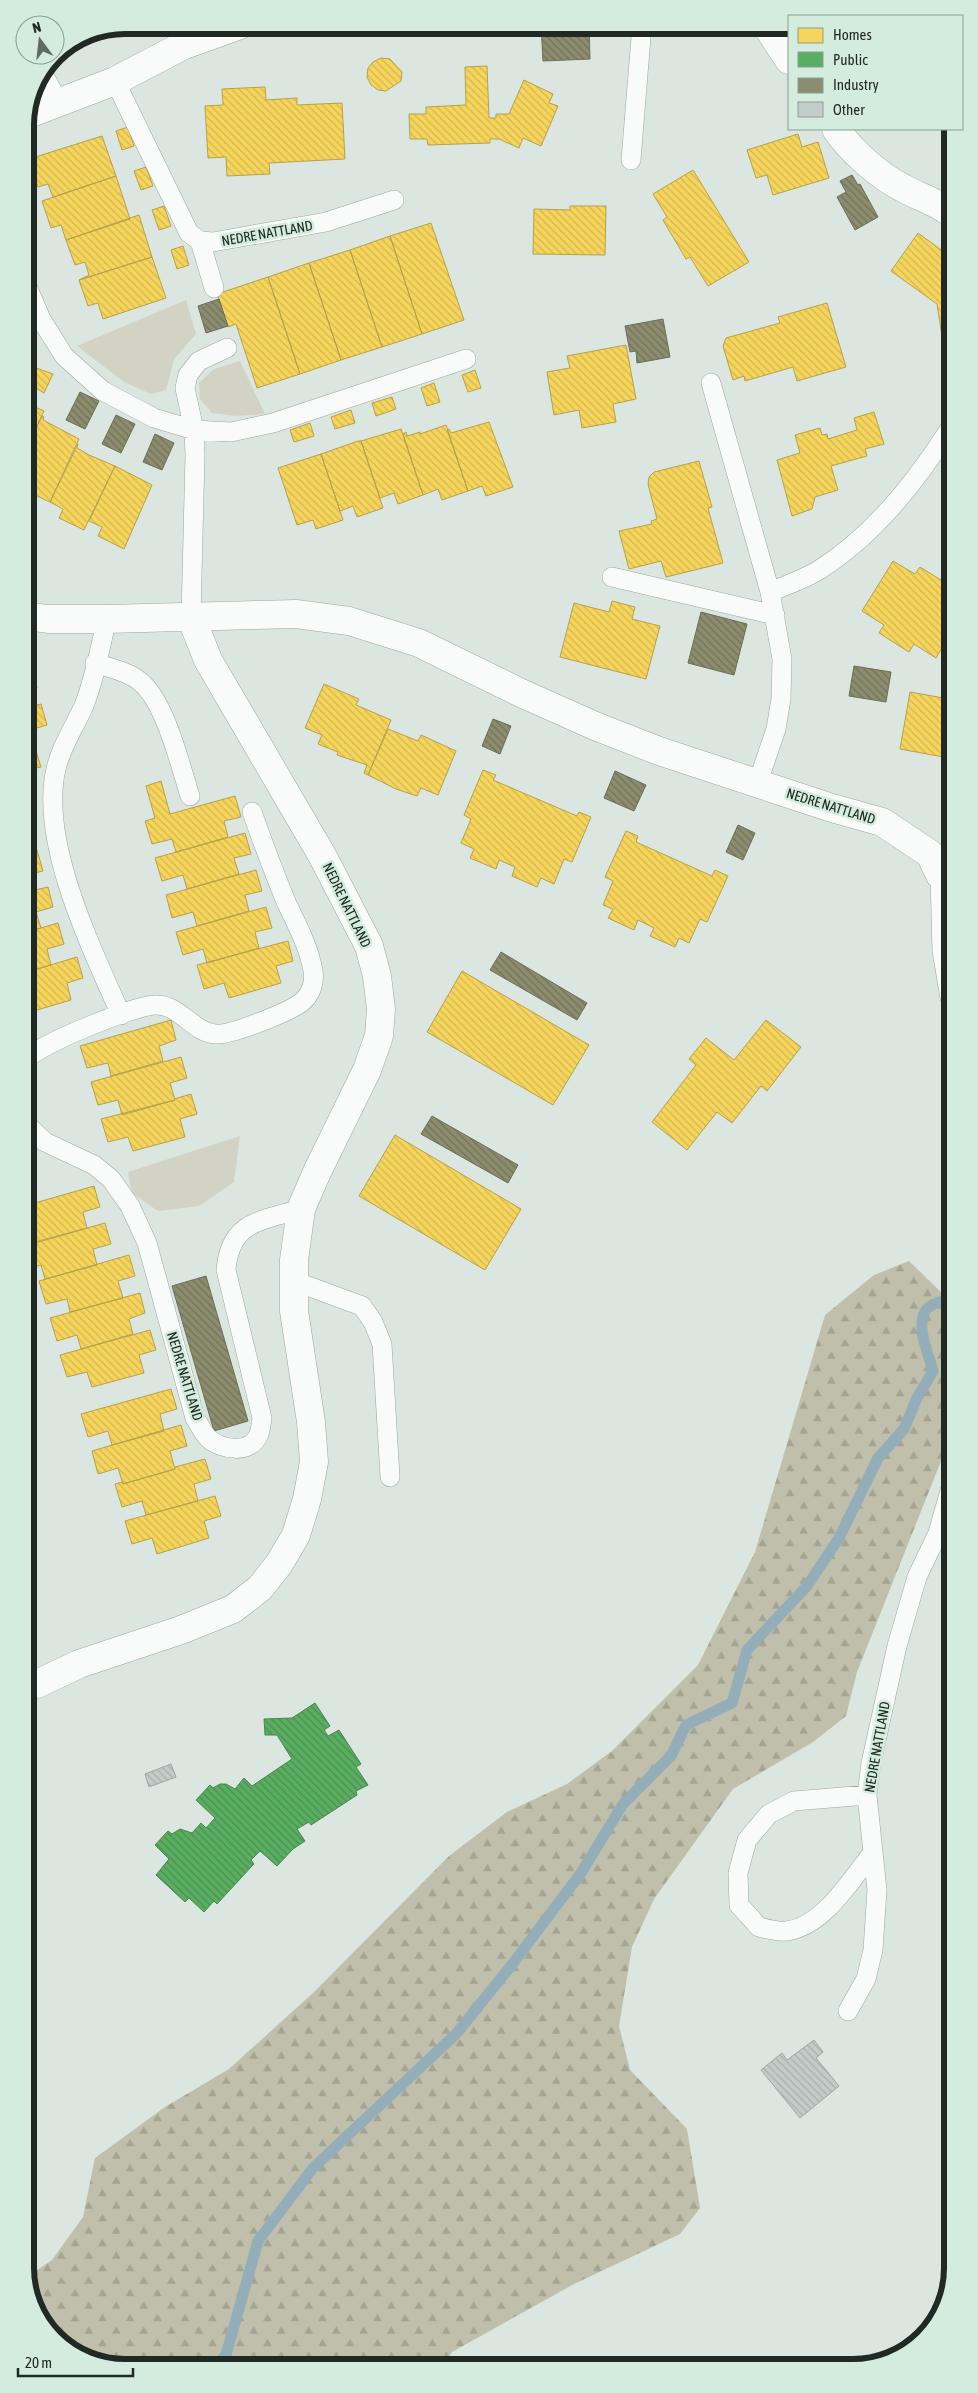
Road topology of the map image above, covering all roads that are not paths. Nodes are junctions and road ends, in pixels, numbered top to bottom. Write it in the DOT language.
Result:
graph roads {
  1 [pos="215,34"];
  2 [pos="641,34"];
  3 [pos="772,34"];
  4 [pos="788,58"];
  5 [pos="46,79"];
  6 [pos="115,81"];
  7 [pos="59,103"];
  8 [pos="35,112"];
  9 [pos="837,130"];
  10 [pos="632,160"];
  11 [pos="394,200"];
  12 [pos="944,209"];
  13 [pos="200,240"];
  14 [pos="214,288"];
  15 [pos="34,303"];
  16 [pos="227,348"];
  17 [pos="466,359"];
  18 [pos="710,383"];
  19 [pos="194,430"];
  20 [pos="944,438"];
  21 [pos="612,577"];
  22 [pos="770,592"];
  23 [pos="775,615"];
  24 [pos="34,617"];
  25 [pos="191,617"];
  26 [pos="107,619"];
  27 [pos="95,663"];
  28 [pos="758,782"];
  29 [pos="190,796"];
  30 [pos="252,812"];
  31 [pos="940,875"];
  32 [pos="944,963"];
  33 [pos="121,1015"];
  34 [pos="34,1051"];
  35 [pos="34,1132"];
  36 [pos="301,1209"];
  37 [pos="294,1282"];
  38 [pos="390,1477"];
  39 [pos="944,1512"];
  40 [pos="37,1684"];
  41 [pos="867,1795"];
  42 [pos="874,1852"];
  43 [pos="848,2011"];
  1 -- 6 [label="street"];
  2 -- 10 [label="lane"];
  3 -- 4 [label="street"];
  5 -- 7 [label="lane"];
  6 -- 7 [label="street"];
  6 -- 13 [label="lane"];
  7 -- 8 [label="street"];
  9 -- 12 [label="street"];
  11 -- 13 [label="lane, NEDRE NATTLAND"];
  13 -- 14 [label="lane"];
  15 -- 19 [label="lane"];
  16 -- 19 [label="lane, NEDRE NATTLAND"];
  17 -- 19 [label="lane"];
  18 -- 22 [label="lane"];
  19 -- 25 [label="lane, NEDRE NATTLAND"];
  20 -- 22 [label="lane"];
  21 -- 23 [label="lane"];
  22 -- 23 [label="lane"];
  23 -- 28 [label="lane"];
  24 -- 26 [label="street, NEDRE NATTLAND"];
  25 -- 26 [label="street, NEDRE NATTLAND"];
  25 -- 28 [label="street, NEDRE NATTLAND"];
  25 -- 36 [label="street, NEDRE NATTLAND"];
  26 -- 27 [label="lane"];
  27 -- 29 [label="lane"];
  27 -- 33 [label="lane"];
  28 -- 31 [label="street, NEDRE NATTLAND"];
  30 -- 33 [label="lane"];
  31 -- 32 [label="lane, NEDRE NATTLAND"];
  33 -- 34 [label="lane"];
  35 -- 36 [label="lane, NEDRE NATTLAND"];
  36 -- 37 [label="street, NEDRE NATTLAND"];
  37 -- 38 [label="lane"];
  37 -- 40 [label="street, NEDRE NATTLAND"];
  39 -- 41 [label="lane, NEDRE NATTLAND"];
  41 -- 42 [label="lane, NEDRE NATTLAND"];
  41 -- 42 [label="lane"];
  42 -- 43 [label="lane, NEDRE NATTLAND"];
}
